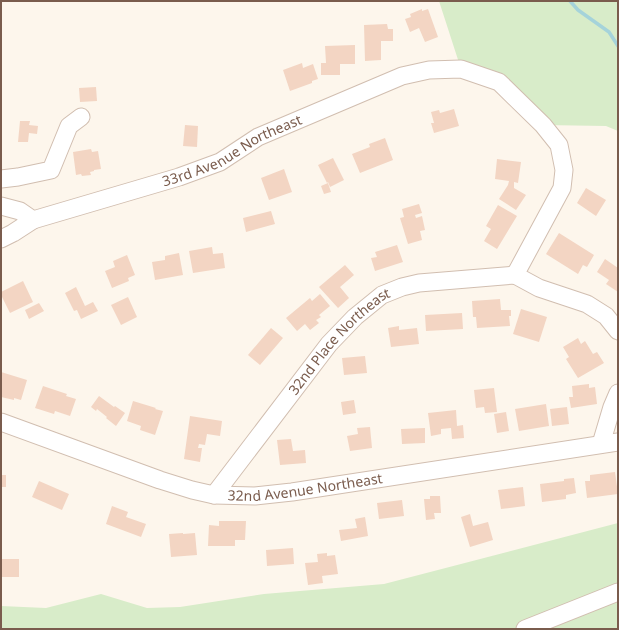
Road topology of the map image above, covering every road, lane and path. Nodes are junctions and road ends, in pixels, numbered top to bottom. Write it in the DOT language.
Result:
graph roads {
  1 [pos="81,116"];
  2 [pos="1,179"];
  3 [pos="1,206"];
  4 [pos="33,220"];
  5 [pos="1,239"];
  6 [pos="514,275"];
  7 [pos="618,331"];
  8 [pos="618,393"];
  9 [pos="1,422"];
  10 [pos="618,442"];
  11 [pos="601,444"];
  12 [pos="214,495"];
  13 [pos="618,592"];
  14 [pos="525,629"];
  1 -- 2 [label="street"];
  3 -- 4 [label="street"];
  4 -- 5 [label="street, 33rd Avenue Northeast"];
  4 -- 6 [label="street, 33rd Avenue Northeast"];
  6 -- 7 [label="street"];
  6 -- 12 [label="street, 32nd Place Northeast"];
  8 -- 11 [label="street"];
  9 -- 12 [label="street, 32nd Avenue Northeast"];
  10 -- 11 [label="street, 32nd Avenue Northeast"];
  11 -- 12 [label="street, 32nd Avenue Northeast"];
  13 -- 14 [label="street"];
}
